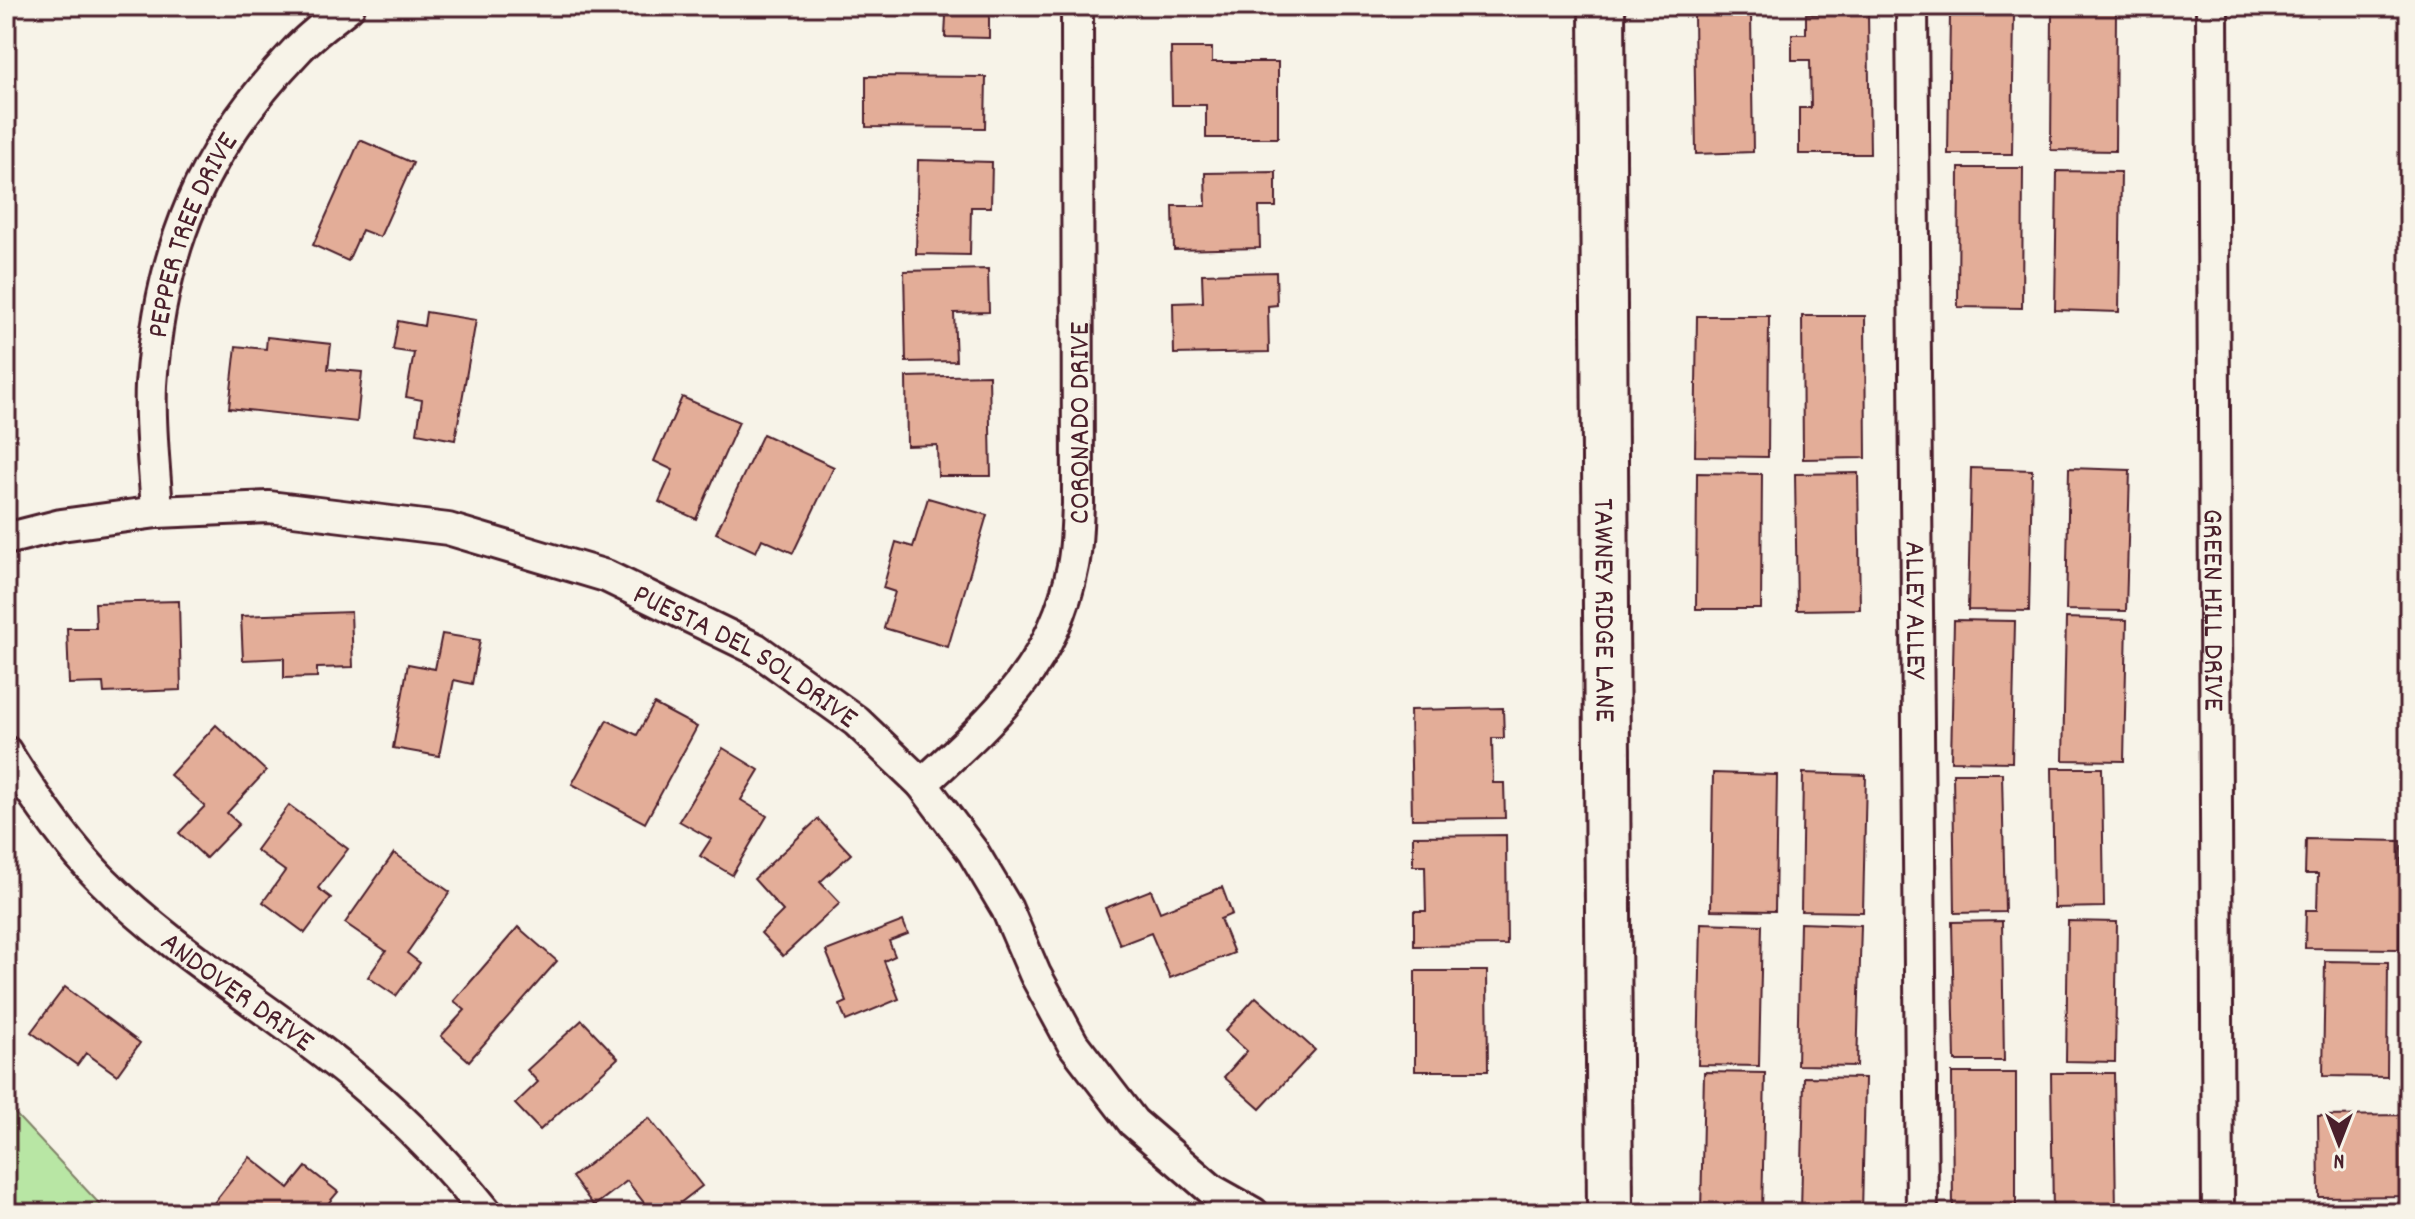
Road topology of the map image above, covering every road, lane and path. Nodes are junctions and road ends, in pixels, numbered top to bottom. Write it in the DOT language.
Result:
graph roads {
  1 [pos="349,6"];
  2 [pos="1077,6"];
  3 [pos="1602,6"];
  4 [pos="1912,6"];
  5 [pos="2212,6"];
  6 [pos="157,512"];
  7 [pos="6,539"];
  8 [pos="6,752"];
  9 [pos="922,784"];
  10 [pos="487,1213"];
  11 [pos="1253,1213"];
  12 [pos="1610,1213"];
  13 [pos="1922,1213"];
  14 [pos="2218,1213"];
  1 -- 6 [label="street, PEPPER TREE DRIVE"];
  2 -- 9 [label="street, CORONADO DRIVE"];
  3 -- 12 [label="street, TAWNEY RIDGE LANE"];
  4 -- 13 [label="street, ALLEY ALLEY"];
  5 -- 14 [label="street, GREEN HILL DRIVE"];
  6 -- 7 [label="street, PUESTA DEL SOL DRIVE"];
  6 -- 9 [label="street, PUESTA DEL SOL DRIVE"];
  8 -- 10 [label="street, ANDOVER DRIVE"];
  9 -- 11 [label="street, PUESTA DEL SOL DRIVE"];
}
